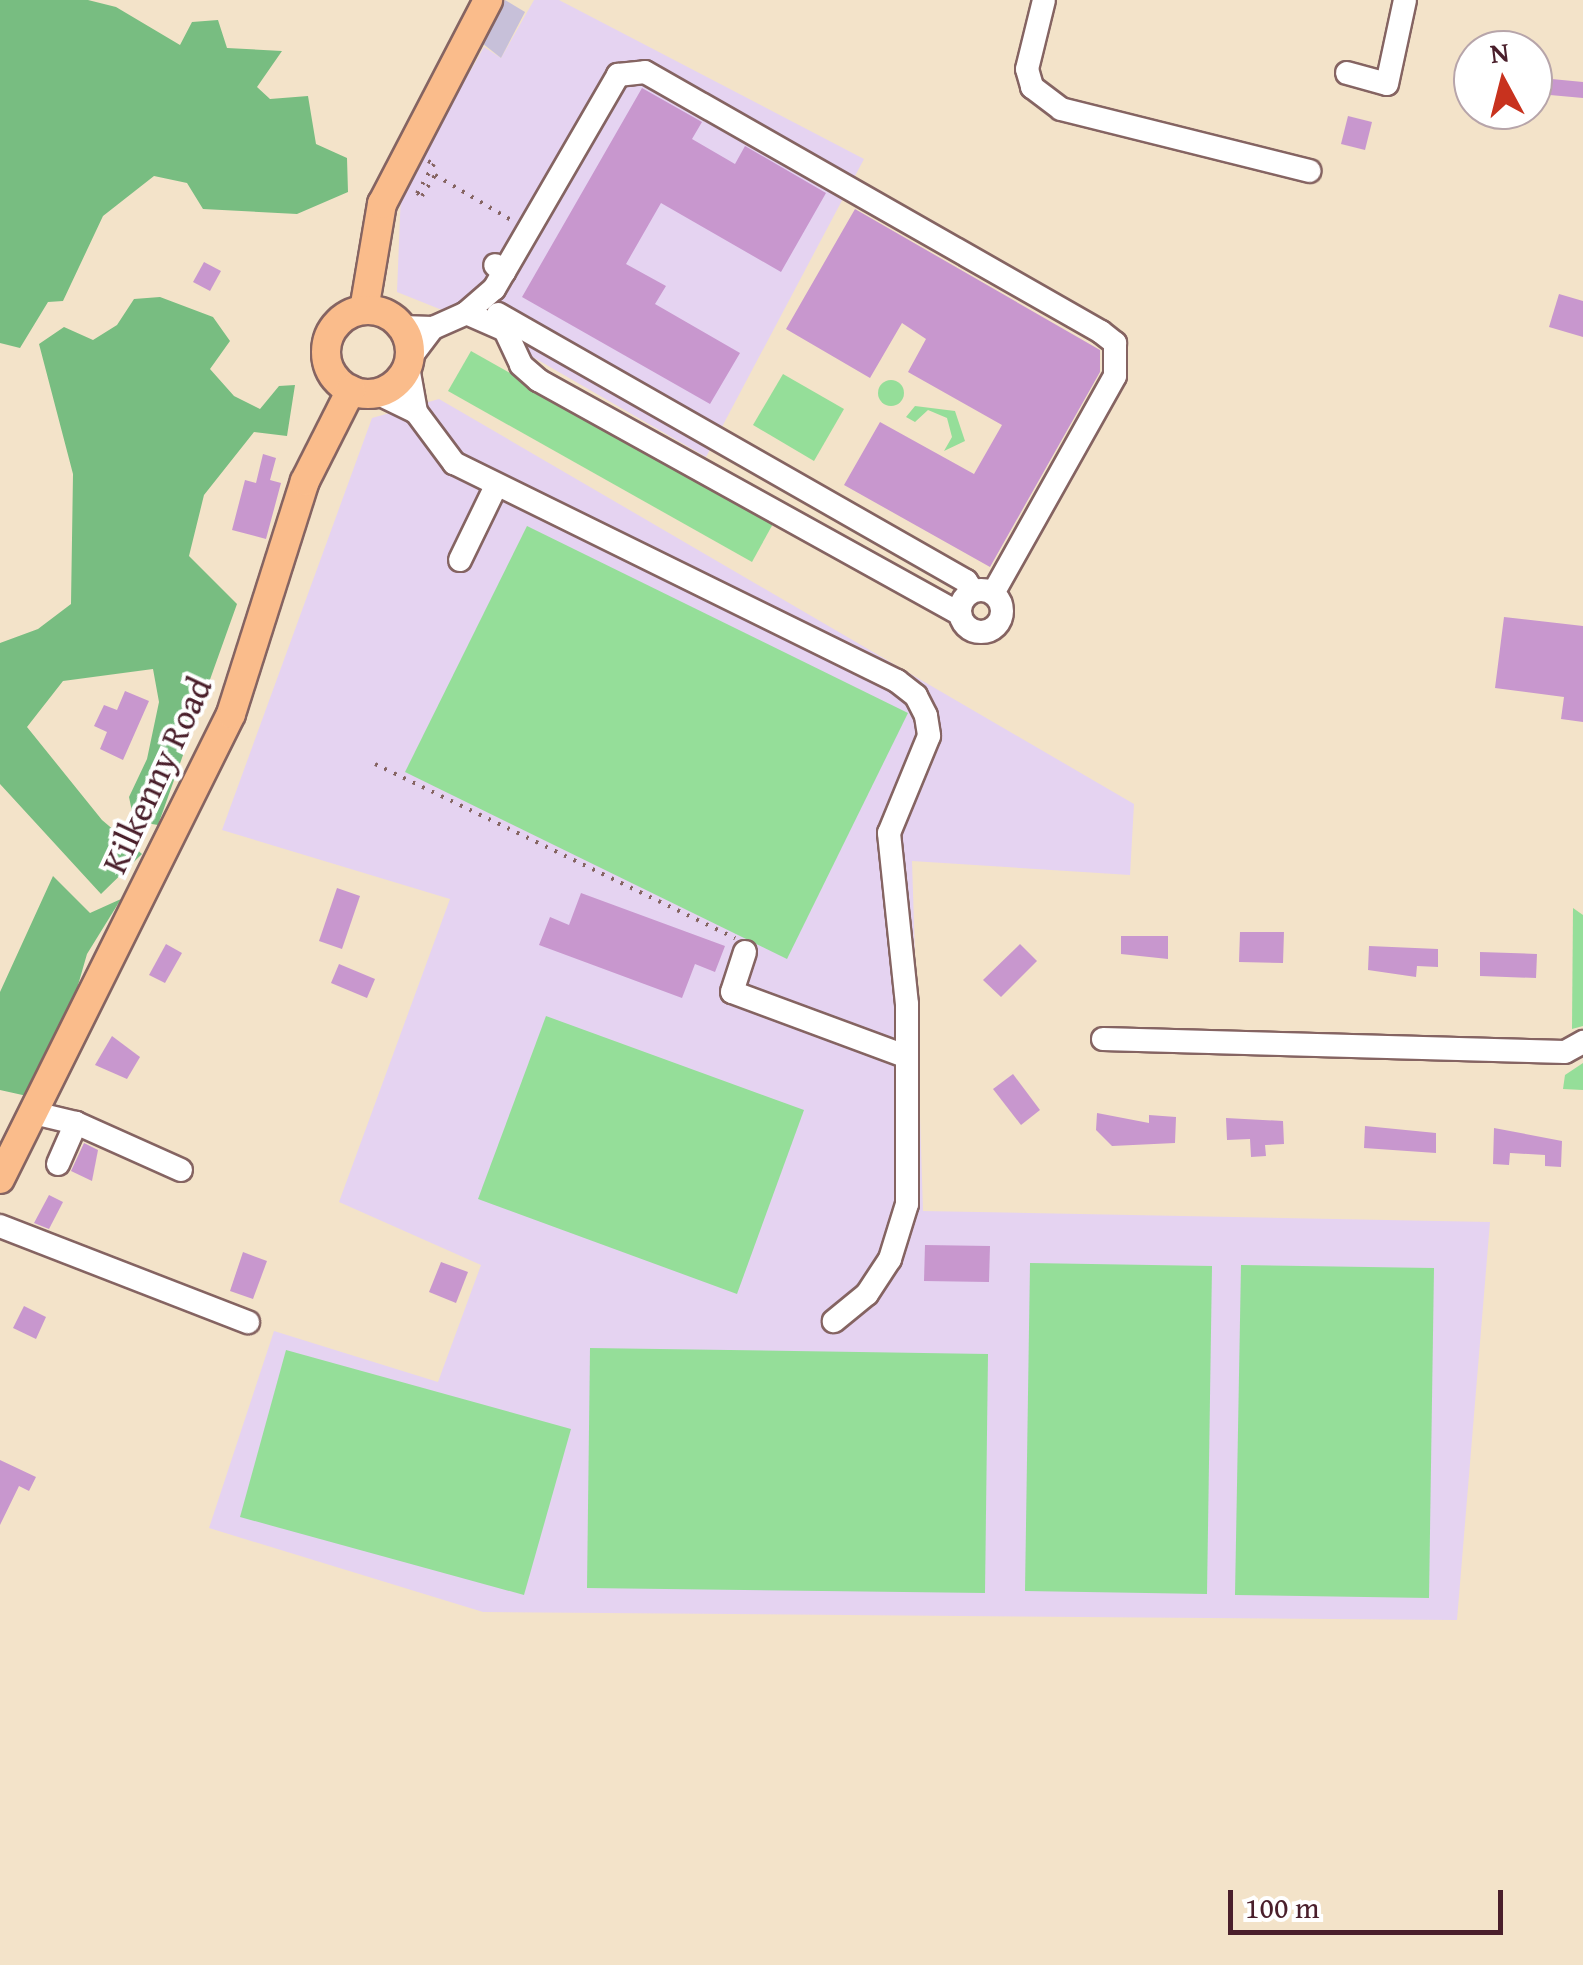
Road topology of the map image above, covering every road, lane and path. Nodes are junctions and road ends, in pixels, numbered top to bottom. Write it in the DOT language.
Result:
graph roads {
  1 [pos="488,0"];
  2 [pos="1044,0"];
  3 [pos="1405,0"];
  4 [pos="1347,73"];
  5 [pos="406,148"];
  6 [pos="1309,171"];
  7 [pos="528,230"];
  8 [pos="364,310"];
  9 [pos="466,313"];
  10 [pos="402,327"];
  11 [pos="433,328"];
  12 [pos="409,362"];
  13 [pos="364,391"];
  14 [pos="416,412"];
  15 [pos="496,486"];
  16 [pos="460,560"];
  17 [pos="983,592"];
  18 [pos="949,619"];
  19 [pos="374,764"];
  20 [pos="746,952"];
  21 [pos="1103,1039"];
  22 [pos="1583,1042"];
  23 [pos="905,1056"];
  24 [pos="34,1113"];
  25 [pos="76,1124"];
  26 [pos="58,1164"];
  27 [pos="181,1170"];
  28 [pos="0,1179"];
  29 [pos="0,1226"];
  30 [pos="0,1237"];
  31 [pos="34,1255"];
  32 [pos="834,1321"];
  33 [pos="248,1322"];
  1 -- 5 [label="main road"];
  2 -- 6 [label="street"];
  3 -- 4 [label="street"];
  5 -- 7 [label="path"];
  5 -- 8 [label="main road"];
  7 -- 9 [label="street"];
  7 -- 17 [label="street"];
  8 -- 10 [label="main road"];
  8 -- 13 [label="main road"];
  9 -- 11 [label="street"];
  9 -- 17 [label="street"];
  9 -- 18 [label="street"];
  10 -- 11 [label="street"];
  10 -- 12 [label="main road"];
  11 -- 12 [label="street"];
  12 -- 13 [label="main road"];
  12 -- 14 [label="street"];
  13 -- 14 [label="street"];
  13 -- 24 [label="main road, Kilkenny Road"];
  14 -- 15 [label="street"];
  15 -- 16 [label="street"];
  15 -- 23 [label="street"];
  17 -- 18 [label="street"];
  17 -- 18 [label="street"];
  19 -- 20 [label="path"];
  20 -- 23 [label="street"];
  21 -- 22 [label="street"];
  23 -- 32 [label="street"];
  24 -- 25 [label="street"];
  24 -- 28 [label="main road, Kilkenny Road"];
  25 -- 26 [label="street"];
  25 -- 27 [label="street"];
  29 -- 33 [label="street"];
  30 -- 31 [label="street"];
}
